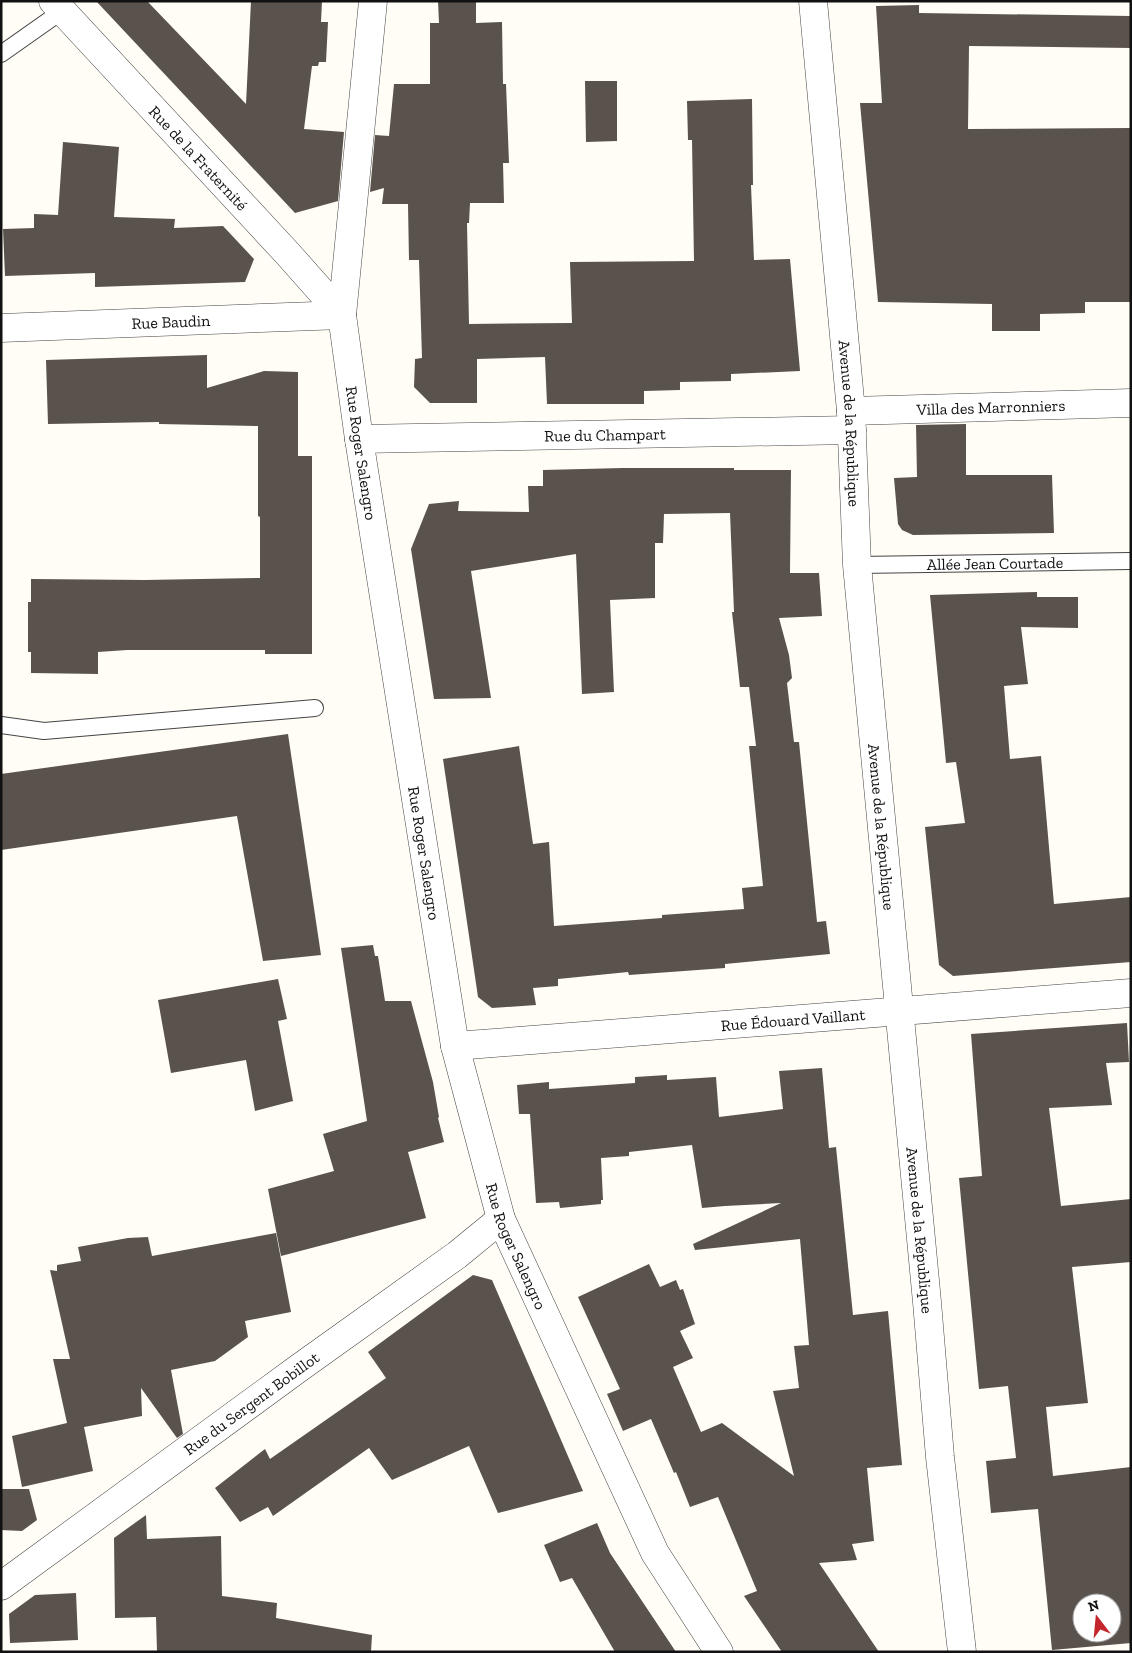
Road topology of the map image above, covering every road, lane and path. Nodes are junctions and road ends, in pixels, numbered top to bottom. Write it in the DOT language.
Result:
graph roads {
  1 [pos="373,1"];
  2 [pos="813,1"];
  3 [pos="57,6"];
  4 [pos="1,54"];
  5 [pos="342,315"];
  6 [pos="1,328"];
  7 [pos="1131,403"];
  8 [pos="852,420"];
  9 [pos="359,439"];
  10 [pos="1131,561"];
  11 [pos="858,565"];
  12 [pos="315,708"];
  13 [pos="1,726"];
  14 [pos="1131,993"];
  15 [pos="899,1010"];
  16 [pos="455,1046"];
  17 [pos="501,1219"];
  18 [pos="1,1586"];
  19 [pos="719,1652"];
  20 [pos="962,1652"];
  1 -- 5 [label="street, Rue Roger Salengro"];
  2 -- 8 [label="street, Avenue de la République"];
  3 -- 4 [label="lane"];
  3 -- 5 [label="street, Rue de la Fraternité"];
  5 -- 6 [label="street, Rue Baudin"];
  5 -- 9 [label="street, Rue Roger Salengro"];
  7 -- 8 [label="street, Villa des Marronniers"];
  8 -- 9 [label="street, Rue du Champart"];
  8 -- 11 [label="street, Avenue de la République"];
  9 -- 16 [label="street, Rue Roger Salengro"];
  10 -- 11 [label="lane, Allée Jean Courtade"];
  11 -- 15 [label="street, Avenue de la République"];
  12 -- 13 [label="lane"];
  14 -- 15 [label="street, Rue Édouard Vaillant"];
  15 -- 16 [label="street, Rue Édouard Vaillant"];
  15 -- 20 [label="street, Avenue de la République"];
  16 -- 17 [label="street, Rue Roger Salengro"];
  17 -- 18 [label="street, Rue du Sergent Bobillot"];
  17 -- 19 [label="street, Rue Roger Salengro"];
}
